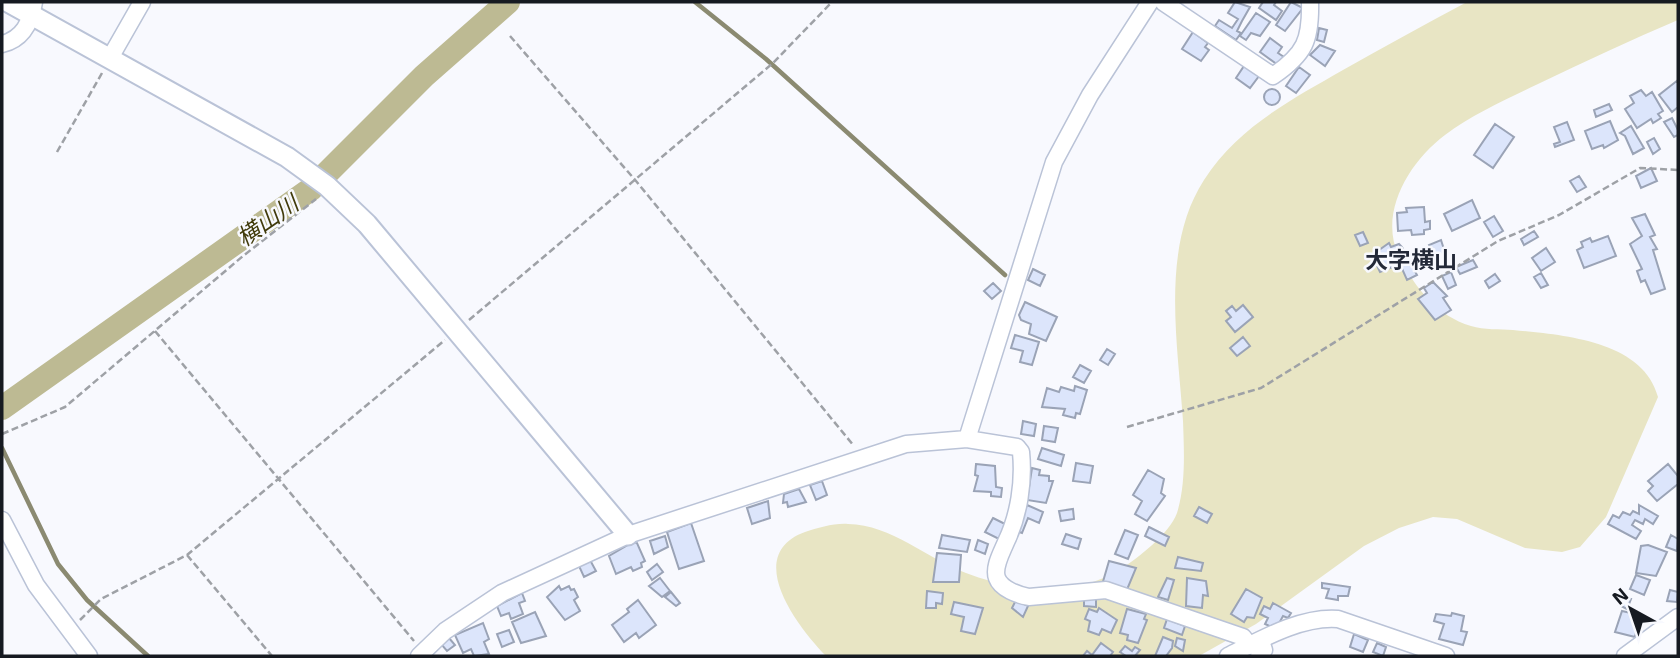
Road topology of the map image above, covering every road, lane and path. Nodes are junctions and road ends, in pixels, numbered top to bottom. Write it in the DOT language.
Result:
graph roads {
  1 [pos="8,2"];
  2 [pos="142,2"];
  3 [pos="832,2"];
  4 [pos="1150,2"];
  5 [pos="1163,2"];
  6 [pos="1310,2"];
  7 [pos="33,8"];
  8 [pos="510,36"];
  9 [pos="2,44"];
  10 [pos="110,58"];
  11 [pos="57,152"];
  12 [pos="1678,170"];
  13 [pos="635,181"];
  14 [pos="329,188"];
  15 [pos="155,331"];
  16 [pos="457,331"];
  17 [pos="1127,427"];
  18 [pos="2,434"];
  19 [pos="967,439"];
  20 [pos="862,459"];
  21 [pos="280,479"];
  22 [pos="2,520"];
  23 [pos="628,535"];
  24 [pos="187,555"];
  25 [pos="1678,617"];
  26 [pos="70,630"];
  27 [pos="1257,648"];
  28 [pos="421,654"];
  29 [pos="89,656"];
  30 [pos="272,656"];
  31 [pos="1227,656"];
  32 [pos="1446,656"];
  33 [pos="1625,656"];
  1 -- 7 [label="street"];
  2 -- 10 [label="street"];
  3 -- 13 [label="path"];
  4 -- 19 [label="street"];
  5 -- 6 [label="street"];
  7 -- 9 [label="street"];
  7 -- 10 [label="street"];
  8 -- 13 [label="path"];
  10 -- 11 [label="path"];
  10 -- 14 [label="street"];
  12 -- 17 [label="path"];
  13 -- 16 [label="path"];
  13 -- 20 [label="path"];
  14 -- 15 [label="path"];
  14 -- 16 [label="street"];
  15 -- 18 [label="path"];
  15 -- 21 [label="path"];
  16 -- 21 [label="path"];
  16 -- 23 [label="street"];
  19 -- 20 [label="street"];
  19 -- 27 [label="street"];
  20 -- 23 [label="street"];
  21 -- 24 [label="path"];
  21 -- 28 [label="path"];
  22 -- 26 [label="street"];
  23 -- 28 [label="street"];
  24 -- 26 [label="path"];
  24 -- 30 [label="path"];
  25 -- 33 [label="street"];
  26 -- 29 [label="street"];
  27 -- 31 [label="street"];
  27 -- 32 [label="street"];
}
